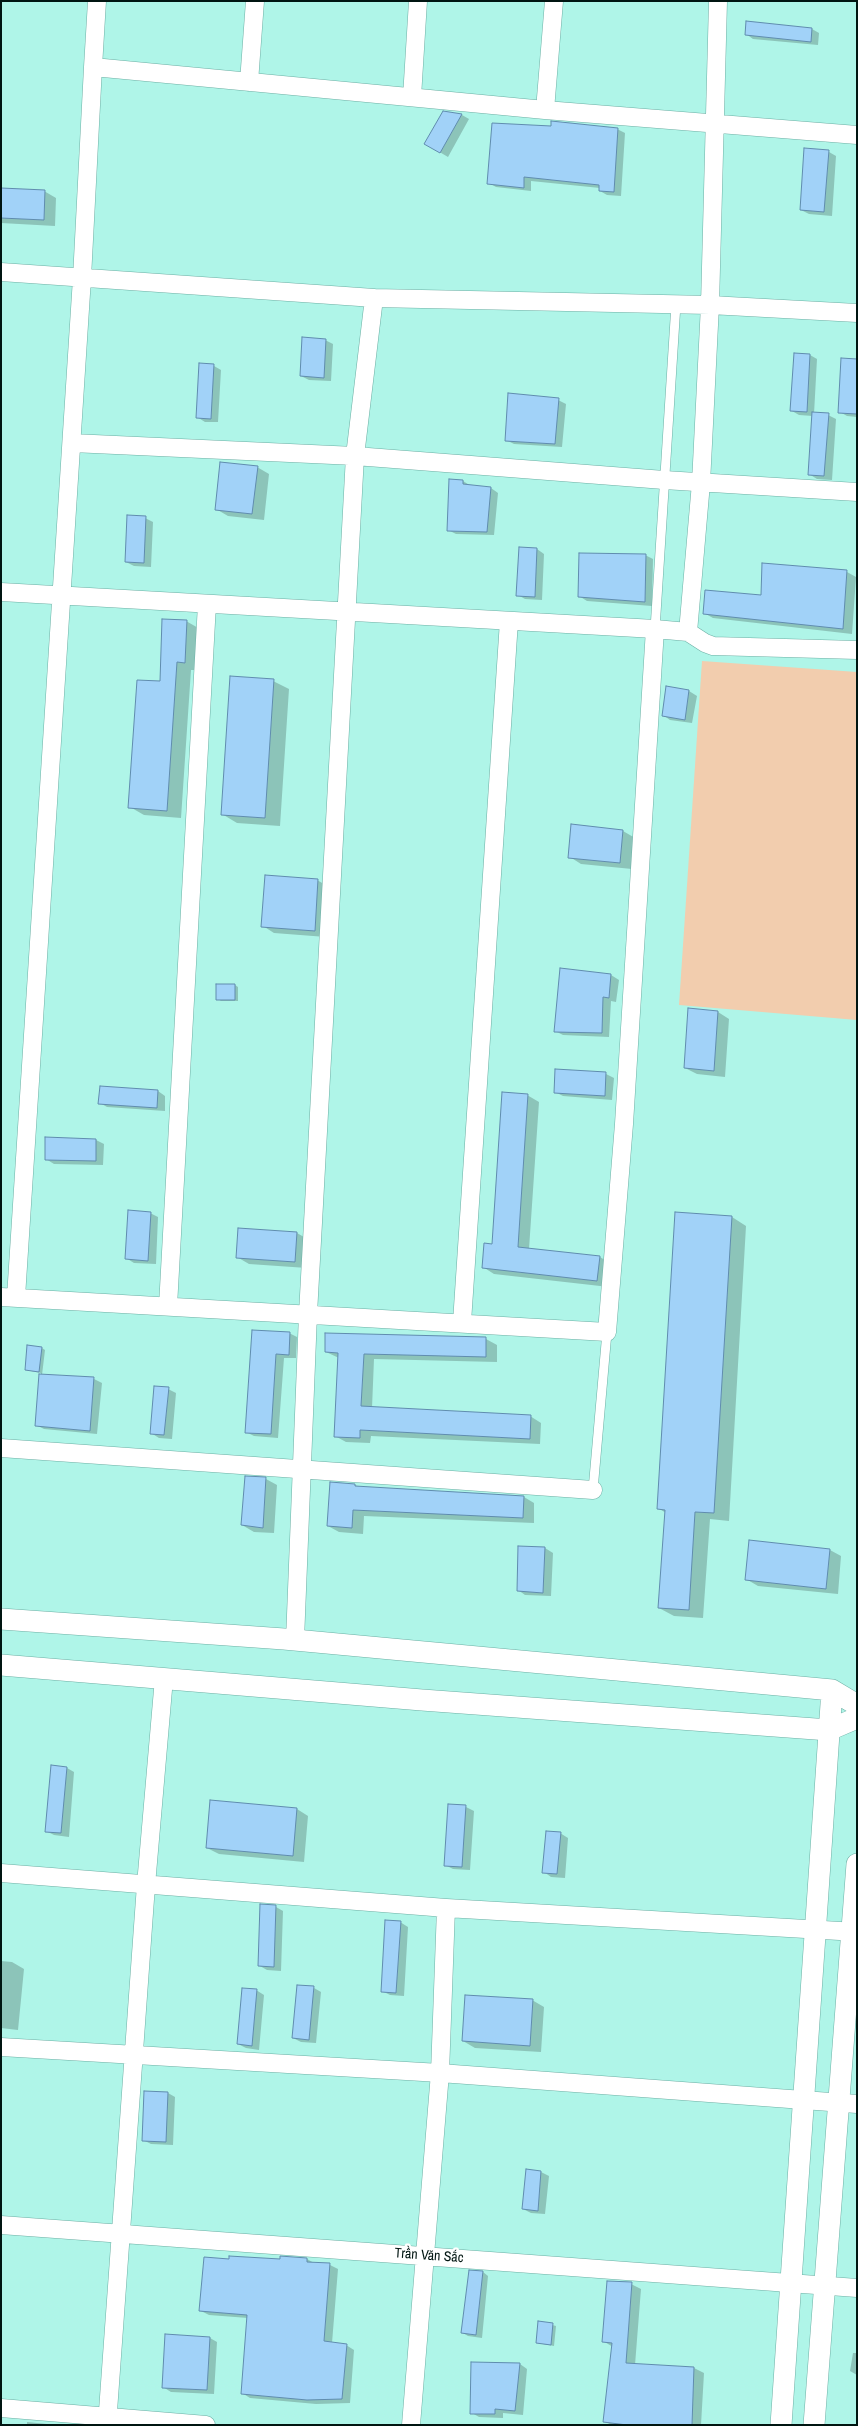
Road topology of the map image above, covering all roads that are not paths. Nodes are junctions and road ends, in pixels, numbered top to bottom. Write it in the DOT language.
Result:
graph roads {
  1 [pos="97,1"];
  2 [pos="255,1"];
  3 [pos="418,1"];
  4 [pos="554,1"];
  5 [pos="718,1"];
  6 [pos="93,67"];
  7 [pos="249,82"];
  8 [pos="412,97"];
  9 [pos="545,110"];
  10 [pos="713,124"];
  11 [pos="857,135"];
  12 [pos="1,272"];
  13 [pos="82,278"];
  14 [pos="374,298"];
  15 [pos="676,304"];
  16 [pos="710,305"];
  17 [pos="857,314"];
  18 [pos="72,443"];
  19 [pos="355,456"];
  20 [pos="664,480"];
  21 [pos="701,483"];
  22 [pos="857,492"];
  23 [pos="1,592"];
  24 [pos="62,596"];
  25 [pos="207,604"];
  26 [pos="348,613"];
  27 [pos="508,621"];
  28 [pos="655,629"];
  29 [pos="688,632"];
  30 [pos="857,650"];
  31 [pos="9,1297"];
  32 [pos="168,1306"];
  33 [pos="308,1314"];
  34 [pos="462,1322"];
  35 [pos="607,1332"];
  36 [pos="1,1448"];
  37 [pos="302,1470"];
  38 [pos="592,1490"];
  39 [pos="1,1619"];
  40 [pos="295,1640"];
  41 [pos="1,1665"];
  42 [pos="164,1678"];
  43 [pos="832,1690"];
  44 [pos="857,1705"];
  45 [pos="857,1718"];
  46 [pos="829,1730"];
  47 [pos="857,1864"];
  48 [pos="1,1873"];
  49 [pos="146,1885"];
  50 [pos="446,1908"];
  51 [pos="814,1931"];
  52 [pos="854,1932"];
  53 [pos="1,2047"];
  54 [pos="134,2055"];
  55 [pos="440,2073"];
  56 [pos="803,2098"];
  57 [pos="847,2103"];
  58 [pos="1,2225"];
  59 [pos="120,2234"];
  60 [pos="425,2256"];
  61 [pos="790,2282"];
  62 [pos="826,2286"];
  63 [pos="857,2288"];
  64 [pos="1,2408"];
  65 [pos="107,2421"];
  66 [pos="206,2425"];
  67 [pos="411,2425"];
  68 [pos="781,2425"];
  69 [pos="814,2425"];
  1 -- 6 [label="street"];
  2 -- 7 [label="street"];
  3 -- 8 [label="street"];
  4 -- 9 [label="street"];
  5 -- 10 [label="street"];
  6 -- 7 [label="street"];
  6 -- 13 [label="street"];
  7 -- 8 [label="street"];
  8 -- 9 [label="street"];
  9 -- 10 [label="street"];
  10 -- 11 [label="street"];
  10 -- 16 [label="street"];
  12 -- 13 [label="street"];
  13 -- 14 [label="street"];
  13 -- 18 [label="street"];
  14 -- 15 [label="street"];
  14 -- 19 [label="street"];
  15 -- 16 [label="street"];
  15 -- 20 [label="lane"];
  16 -- 17 [label="street"];
  16 -- 21 [label="street"];
  18 -- 19 [label="street"];
  18 -- 24 [label="street"];
  19 -- 20 [label="street"];
  19 -- 26 [label="street"];
  20 -- 21 [label="street"];
  20 -- 28 [label="lane"];
  21 -- 22 [label="street"];
  21 -- 29 [label="street"];
  23 -- 24 [label="street"];
  24 -- 25 [label="street"];
  24 -- 31 [label="street"];
  25 -- 26 [label="street"];
  25 -- 32 [label="street"];
  26 -- 27 [label="street"];
  26 -- 33 [label="street"];
  27 -- 28 [label="street"];
  27 -- 34 [label="street"];
  28 -- 29 [label="street"];
  28 -- 35 [label="street"];
  29 -- 30 [label="street"];
  31 -- 32 [label="street"];
  32 -- 33 [label="street"];
  33 -- 34 [label="street"];
  33 -- 37 [label="street"];
  34 -- 35 [label="street"];
  35 -- 38 [label="lane"];
  36 -- 37 [label="street"];
  37 -- 38 [label="street"];
  37 -- 40 [label="street"];
  39 -- 40 [label="street"];
  40 -- 43 [label="street"];
  41 -- 42 [label="street"];
  42 -- 46 [label="street"];
  42 -- 49 [label="street"];
  43 -- 44 [label="street"];
  43 -- 46 [label="street"];
  45 -- 46 [label="street"];
  46 -- 51 [label="street"];
  47 -- 52 [label="street"];
  48 -- 49 [label="street"];
  49 -- 50 [label="street"];
  49 -- 54 [label="street"];
  50 -- 51 [label="street"];
  50 -- 55 [label="street"];
  51 -- 52 [label="street"];
  51 -- 56 [label="street"];
  52 -- 57 [label="street"];
  53 -- 54 [label="street"];
  54 -- 55 [label="street"];
  54 -- 59 [label="street"];
  55 -- 56 [label="street"];
  55 -- 60 [label="street"];
  56 -- 57 [label="street"];
  56 -- 61 [label="street"];
  57 -- 62 [label="street"];
  58 -- 59 [label="street, Trần Văn Sắc"];
  59 -- 60 [label="street, Trần Văn Sắc"];
  59 -- 65 [label="street"];
  60 -- 61 [label="street, Trần Văn Sắc"];
  60 -- 67 [label="street"];
  61 -- 62 [label="street, Trần Văn Sắc"];
  61 -- 68 [label="street"];
  62 -- 63 [label="street, Trần Văn Sắc"];
  62 -- 69 [label="street"];
  64 -- 65 [label="street"];
  65 -- 66 [label="street"];
}
